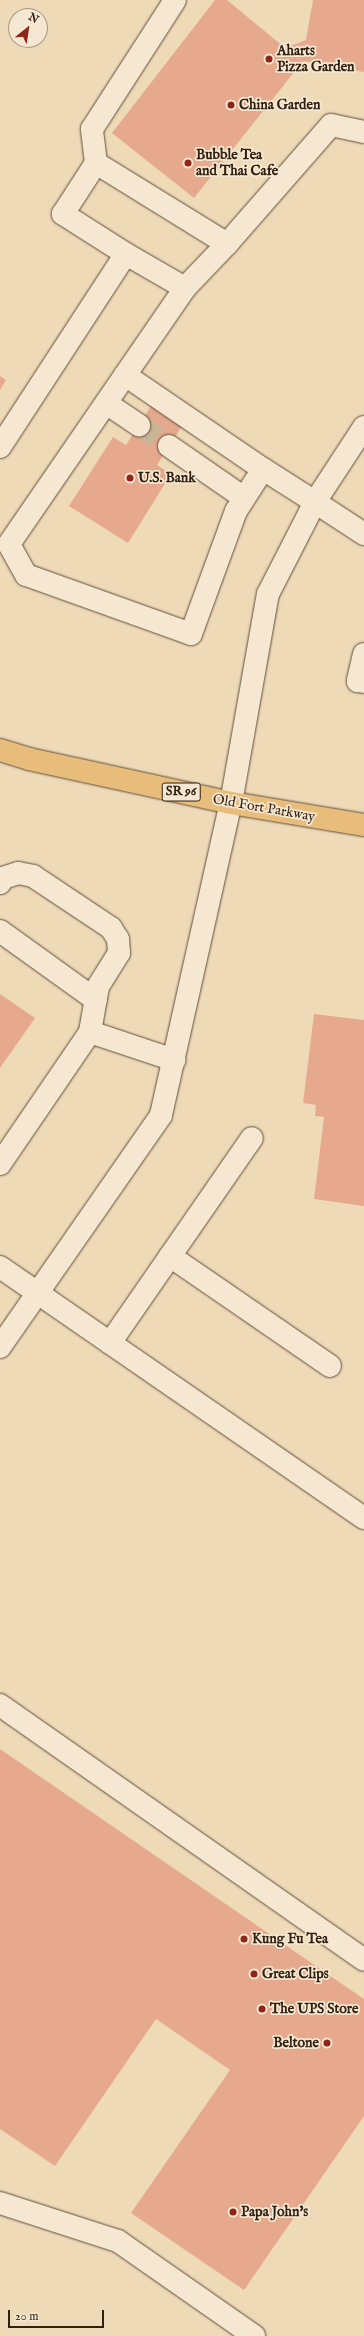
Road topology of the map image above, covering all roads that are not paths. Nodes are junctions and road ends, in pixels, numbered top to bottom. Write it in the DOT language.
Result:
graph roads {
  1 [pos="175,0"];
  2 [pos="364,132"];
  3 [pos="96,163"];
  4 [pos="227,244"];
  5 [pos="126,254"];
  6 [pos="185,288"];
  7 [pos="125,375"];
  8 [pos="106,403"];
  9 [pos="139,425"];
  10 [pos="364,427"];
  11 [pos="169,446"];
  12 [pos="0,447"];
  13 [pos="263,469"];
  14 [pos="244,498"];
  15 [pos="315,502"];
  16 [pos="364,534"];
  17 [pos="364,654"];
  18 [pos="364,682"];
  19 [pos="0,750"];
  20 [pos="231,803"];
  21 [pos="364,825"];
  22 [pos="0,882"];
  23 [pos="0,931"];
  24 [pos="96,1000"];
  25 [pos="90,1032"];
  26 [pos="174,1060"];
  27 [pos="252,1138"];
  28 [pos="0,1164"];
  29 [pos="170,1256"];
  30 [pos="0,1267"];
  31 [pos="38,1293"];
  32 [pos="110,1343"];
  33 [pos="0,1347"];
  34 [pos="330,1366"];
  35 [pos="364,1518"];
  36 [pos="0,1705"];
  37 [pos="361,1951"];
  38 [pos="0,2203"];
  39 [pos="254,2336"];
  1 -- 3 [label="lane"];
  2 -- 4 [label="lane"];
  3 -- 4 [label="lane"];
  3 -- 5 [label="lane"];
  4 -- 6 [label="lane"];
  5 -- 6 [label="lane"];
  5 -- 12 [label="lane"];
  6 -- 7 [label="lane"];
  7 -- 8 [label="lane"];
  7 -- 13 [label="lane"];
  8 -- 9 [label="lane"];
  8 -- 14 [label="lane"];
  10 -- 15 [label="lane"];
  11 -- 14 [label="lane"];
  13 -- 14 [label="lane"];
  13 -- 15 [label="lane"];
  15 -- 16 [label="lane"];
  15 -- 20 [label="lane"];
  17 -- 18 [label="lane"];
  19 -- 20 [label="main road, Old Fort Parkway / SR 96"];
  20 -- 21 [label="main road, Old Fort Parkway / SR 96"];
  20 -- 26 [label="lane"];
  22 -- 24 [label="lane"];
  23 -- 24 [label="lane"];
  24 -- 25 [label="lane"];
  25 -- 26 [label="lane"];
  25 -- 28 [label="lane"];
  26 -- 31 [label="lane"];
  27 -- 29 [label="lane"];
  29 -- 32 [label="lane"];
  29 -- 34 [label="lane"];
  30 -- 31 [label="lane"];
  31 -- 32 [label="lane"];
  31 -- 33 [label="lane"];
  32 -- 35 [label="lane"];
  36 -- 37 [label="lane"];
  38 -- 39 [label="lane"];
}
